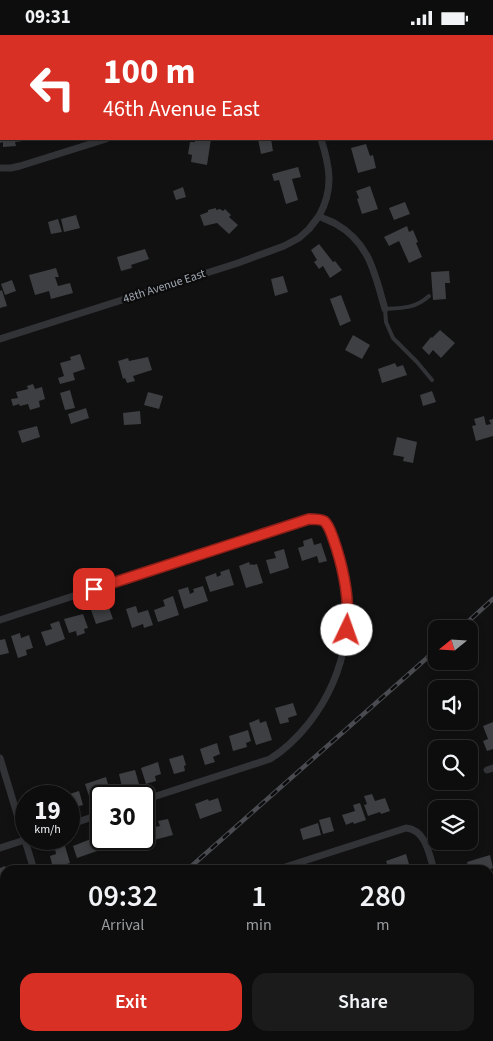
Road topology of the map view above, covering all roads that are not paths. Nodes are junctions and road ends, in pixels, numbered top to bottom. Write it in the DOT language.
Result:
graph roads {
  1 [pos="103,140"];
  2 [pos="321,140"];
  3 [pos="0,168"];
  4 [pos="319,216"];
  5 [pos="430,296"];
  6 [pos="385,309"];
  7 [pos="0,339"];
  8 [pos="432,380"];
  9 [pos="0,620"];
  10 [pos="0,758"];
  11 [pos="155,797"];
  12 [pos="15,805"];
  13 [pos="15,843"];
  14 [pos="0,848"];
  15 [pos="29,850"];
  16 [pos="33,865"];
  17 [pos="291,865"];
  18 [pos="432,865"];
  1 -- 3 [label="street"];
  2 -- 4 [label="street"];
  4 -- 6 [label="street"];
  4 -- 7 [label="street, 48th Avenue East"];
  5 -- 6 [label="lane"];
  6 -- 8 [label="lane"];
  9 -- 11 [label="street"];
  10 -- 12 [label="street"];
  13 -- 14 [label="street"];
  15 -- 16 [label="street"];
  17 -- 18 [label="street"];
}
